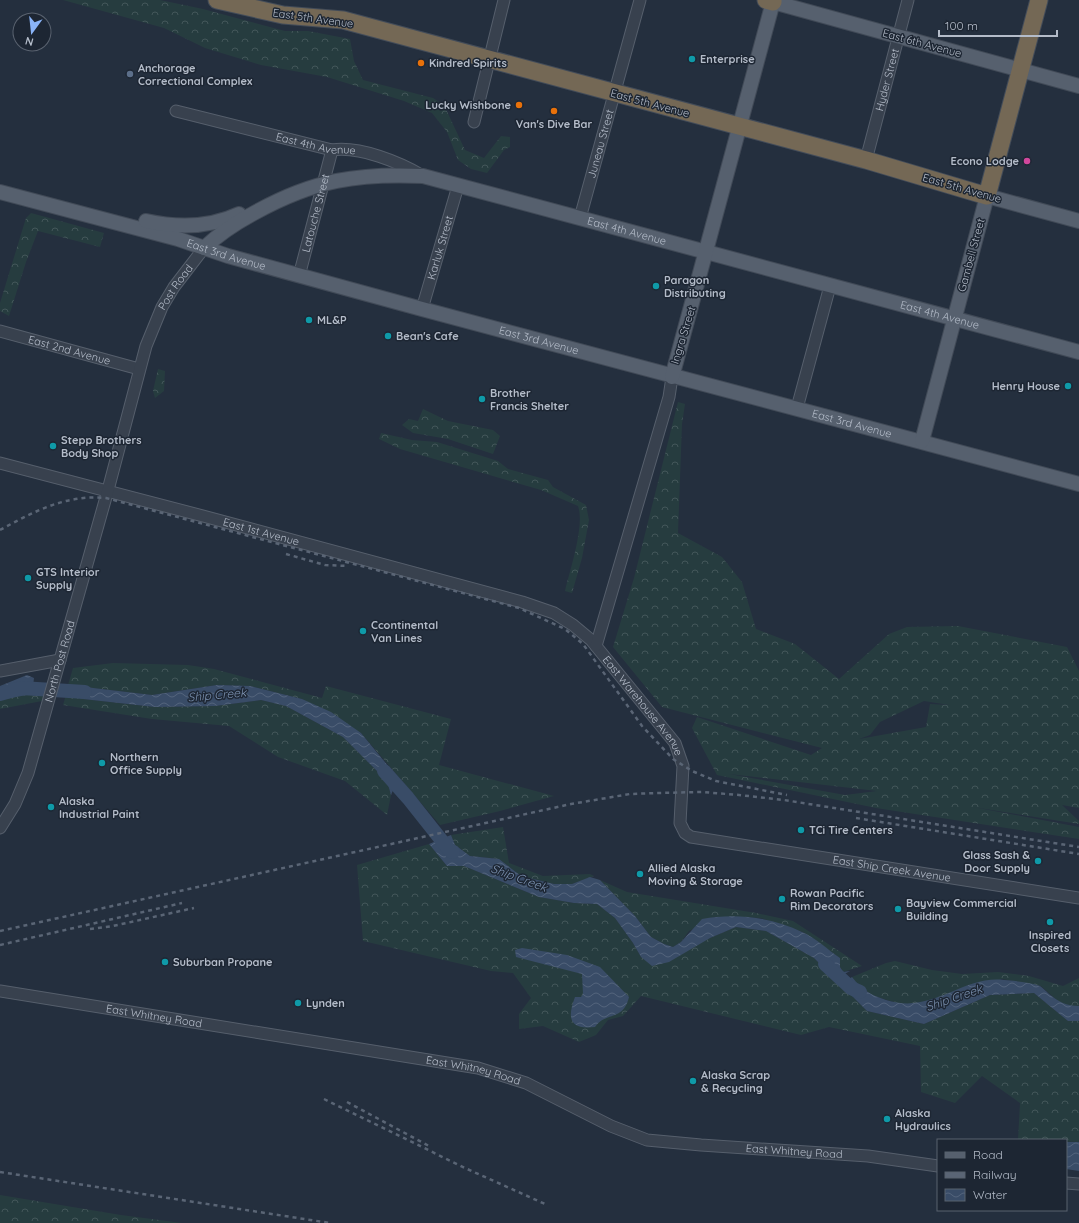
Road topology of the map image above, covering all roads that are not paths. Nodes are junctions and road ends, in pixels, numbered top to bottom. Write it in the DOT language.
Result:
graph roads {
  1 [pos="217,0"];
  2 [pos="504,0"];
  3 [pos="640,0"];
  4 [pos="908,0"];
  5 [pos="1039,0"];
  6 [pos="770,1"];
  7 [pos="899,36"];
  8 [pos="490,60"];
  9 [pos="1020,70"];
  10 [pos="1079,86"];
  11 [pos="614,94"];
  12 [pos="176,111"];
  13 [pos="474,122"];
  14 [pos="740,127"];
  15 [pos="332,150"];
  16 [pos="866,160"];
  17 [pos="423,176"];
  18 [pos="323,183"];
  19 [pos="458,186"];
  20 [pos="0,192"];
  21 [pos="987,196"];
  22 [pos="580,218"];
  23 [pos="1079,221"];
  24 [pos="128,225"];
  25 [pos="204,248"];
  26 [pos="706,253"];
  27 [pos="299,276"];
  28 [pos="830,286"];
  29 [pos="422,309"];
  30 [pos="954,319"];
  31 [pos="0,331"];
  32 [pos="680,350"];
  33 [pos="1079,352"];
  34 [pos="139,370"];
  35 [pos="672,376"];
  36 [pos="703,384"];
  37 [pos="797,408"];
  38 [pos="922,441"];
  39 [pos="0,463"];
  40 [pos="1079,484"];
  41 [pos="108,490"];
  42 [pos="522,602"];
  43 [pos="596,646"];
  44 [pos="60,660"];
  45 [pos="0,671"];
  46 [pos="0,828"];
  47 [pos="704,840"];
  48 [pos="1079,898"];
  49 [pos="0,991"];
  50 [pos="937,1166"];
  51 [pos="1067,1183"];
  52 [pos="1079,1184"];
  1 -- 8 [label="highway, East 5th Avenue"];
  2 -- 8 [label="street"];
  3 -- 11 [label="street, Juneau Street"];
  4 -- 7 [label="street, Hyder Street"];
  5 -- 9 [label="highway, Gambell Street"];
  6 -- 7 [label="main road, East 6th Avenue"];
  6 -- 14 [label="main road, Ingra Street"];
  7 -- 9 [label="main road, East 6th Avenue"];
  7 -- 16 [label="street, Hyder Street"];
  8 -- 11 [label="highway, East 5th Avenue"];
  8 -- 13 [label="street"];
  9 -- 10 [label="main road, East 6th Avenue"];
  9 -- 21 [label="highway, Gambell Street"];
  11 -- 14 [label="highway, East 5th Avenue"];
  11 -- 22 [label="street, Juneau Street"];
  12 -- 15 [label="street, East 4th Avenue"];
  14 -- 16 [label="highway, East 5th Avenue"];
  14 -- 26 [label="main road, Ingra Street"];
  15 -- 17 [label="street, East 4th Avenue"];
  15 -- 18 [label="street, Latouche Street"];
  16 -- 21 [label="highway, East 5th Avenue"];
  17 -- 18 [label="main road, Post Road"];
  17 -- 19 [label="main road, East 4th Avenue"];
  18 -- 24 [label="main road"];
  18 -- 25 [label="main road, Post Road"];
  18 -- 27 [label="street, Latouche Street"];
  19 -- 22 [label="main road, East 4th Avenue"];
  19 -- 29 [label="street, Karluk Street"];
  20 -- 24 [label="main road, East 3rd Avenue"];
  21 -- 23 [label="main road, East 5th Avenue"];
  21 -- 30 [label="main road, Gambell Street"];
  22 -- 26 [label="main road, East 4th Avenue"];
  24 -- 25 [label="main road, East 3rd Avenue"];
  25 -- 27 [label="main road, East 3rd Avenue"];
  25 -- 34 [label="street, Post Road"];
  26 -- 28 [label="main road, East 4th Avenue"];
  26 -- 32 [label="main road, Ingra Street"];
  27 -- 29 [label="main road, East 3rd Avenue"];
  28 -- 30 [label="main road, East 4th Avenue"];
  28 -- 37 [label="street"];
  29 -- 35 [label="main road, East 3rd Avenue"];
  30 -- 33 [label="main road, East 4th Avenue"];
  30 -- 38 [label="main road, Gambell Street"];
  31 -- 34 [label="street, East 2nd Avenue"];
  32 -- 35 [label="main road, Ingra Street"];
  32 -- 36 [label="main road"];
  34 -- 41 [label="street, Post Road"];
  35 -- 36 [label="main road, East 3rd Avenue"];
  35 -- 43 [label="street, Ingra Street"];
  36 -- 37 [label="main road, East 3rd Avenue"];
  37 -- 38 [label="main road, East 3rd Avenue"];
  38 -- 40 [label="main road, East 3rd Avenue"];
  39 -- 41 [label="street, East 1st Avenue"];
  41 -- 42 [label="street, East 1st Avenue"];
  41 -- 44 [label="street, North Post Road"];
  42 -- 43 [label="street, East Warehouse Avenue"];
  43 -- 47 [label="street, East Warehouse Avenue"];
  44 -- 45 [label="street"];
  44 -- 46 [label="street, North Post Road"];
  47 -- 48 [label="street, East Ship Creek Avenue"];
  49 -- 50 [label="street, East Whitney Road"];
  51 -- 52 [label="street"];
}
